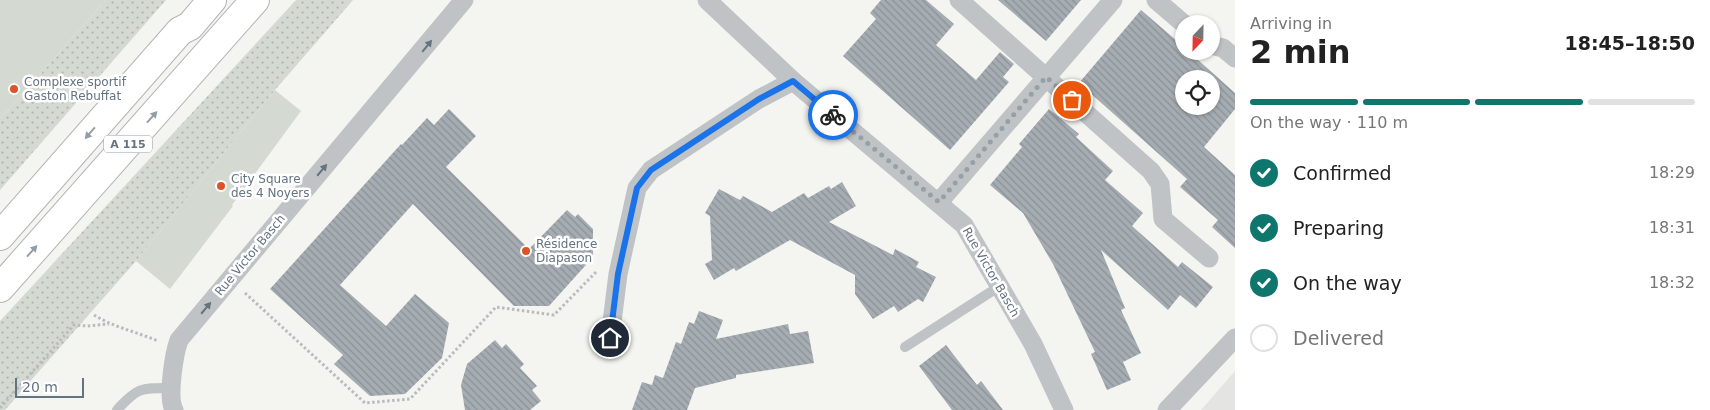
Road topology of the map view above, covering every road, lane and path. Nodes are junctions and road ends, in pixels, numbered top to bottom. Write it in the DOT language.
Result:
graph roads {
  1 [pos="187,0"];
  2 [pos="212,0"];
  3 [pos="255,0"];
  4 [pos="464,0"];
  5 [pos="707,0"];
  6 [pos="960,0"];
  7 [pos="1113,0"];
  8 [pos="1156,0"];
  9 [pos="1175,16"];
  10 [pos="180,31"];
  11 [pos="1220,47"];
  12 [pos="1235,58"];
  13 [pos="1046,77"];
  14 [pos="793,81"];
  15 [pos="939,202"];
  16 [pos="0,236"];
  17 [pos="1209,258"];
  18 [pos="621,261"];
  19 [pos="230,279"];
  20 [pos="1000,286"];
  21 [pos="0,288"];
  22 [pos="94,315"];
  23 [pos="109,324"];
  24 [pos="610,338"];
  25 [pos="1235,338"];
  26 [pos="177,346"];
  27 [pos="905,347"];
  28 [pos="172,388"];
  29 [pos="0,408"];
  30 [pos="117,410"];
  31 [pos="174,410"];
  32 [pos="1064,410"];
  33 [pos="1167,410"];
  1 -- 10 [label="highway"];
  2 -- 10 [label="highway, A 115"];
  21 -- 3 [label="highway, A 115, one-way"];
  19 -- 4 [label="street, Rue Victor Basch, one-way"];
  5 -- 14 [label="street, Rue Victor Basch"];
  6 -- 13 [label="street"];
  7 -- 13 [label="street"];
  8 -- 9 [label="street"];
  10 -- 16 [label="highway, A 115, one-way"];
  11 -- 12 [label="street"];
  13 -- 15 [label="street"];
  13 -- 17 [label="street"];
  14 -- 15 [label="street, Rue Victor Basch"];
  14 -- 18 [label="street"];
  15 -- 20 [label="street, Rue Victor Basch"];
  18 -- 19 [label="path"];
  18 -- 24 [label="street"];
  26 -- 19 [label="street, Rue Victor Basch, one-way"];
  20 -- 27 [label="lane"];
  20 -- 32 [label="street, Rue Victor Basch"];
  22 -- 23 [label="path"];
  23 -- 26 [label="path"];
  23 -- 29 [label="path"];
  25 -- 33 [label="street"];
  26 -- 28 [label="street, Rue Victor Basch"];
  28 -- 30 [label="lane"];
  28 -- 31 [label="street, Rue Victor Basch"];
}
